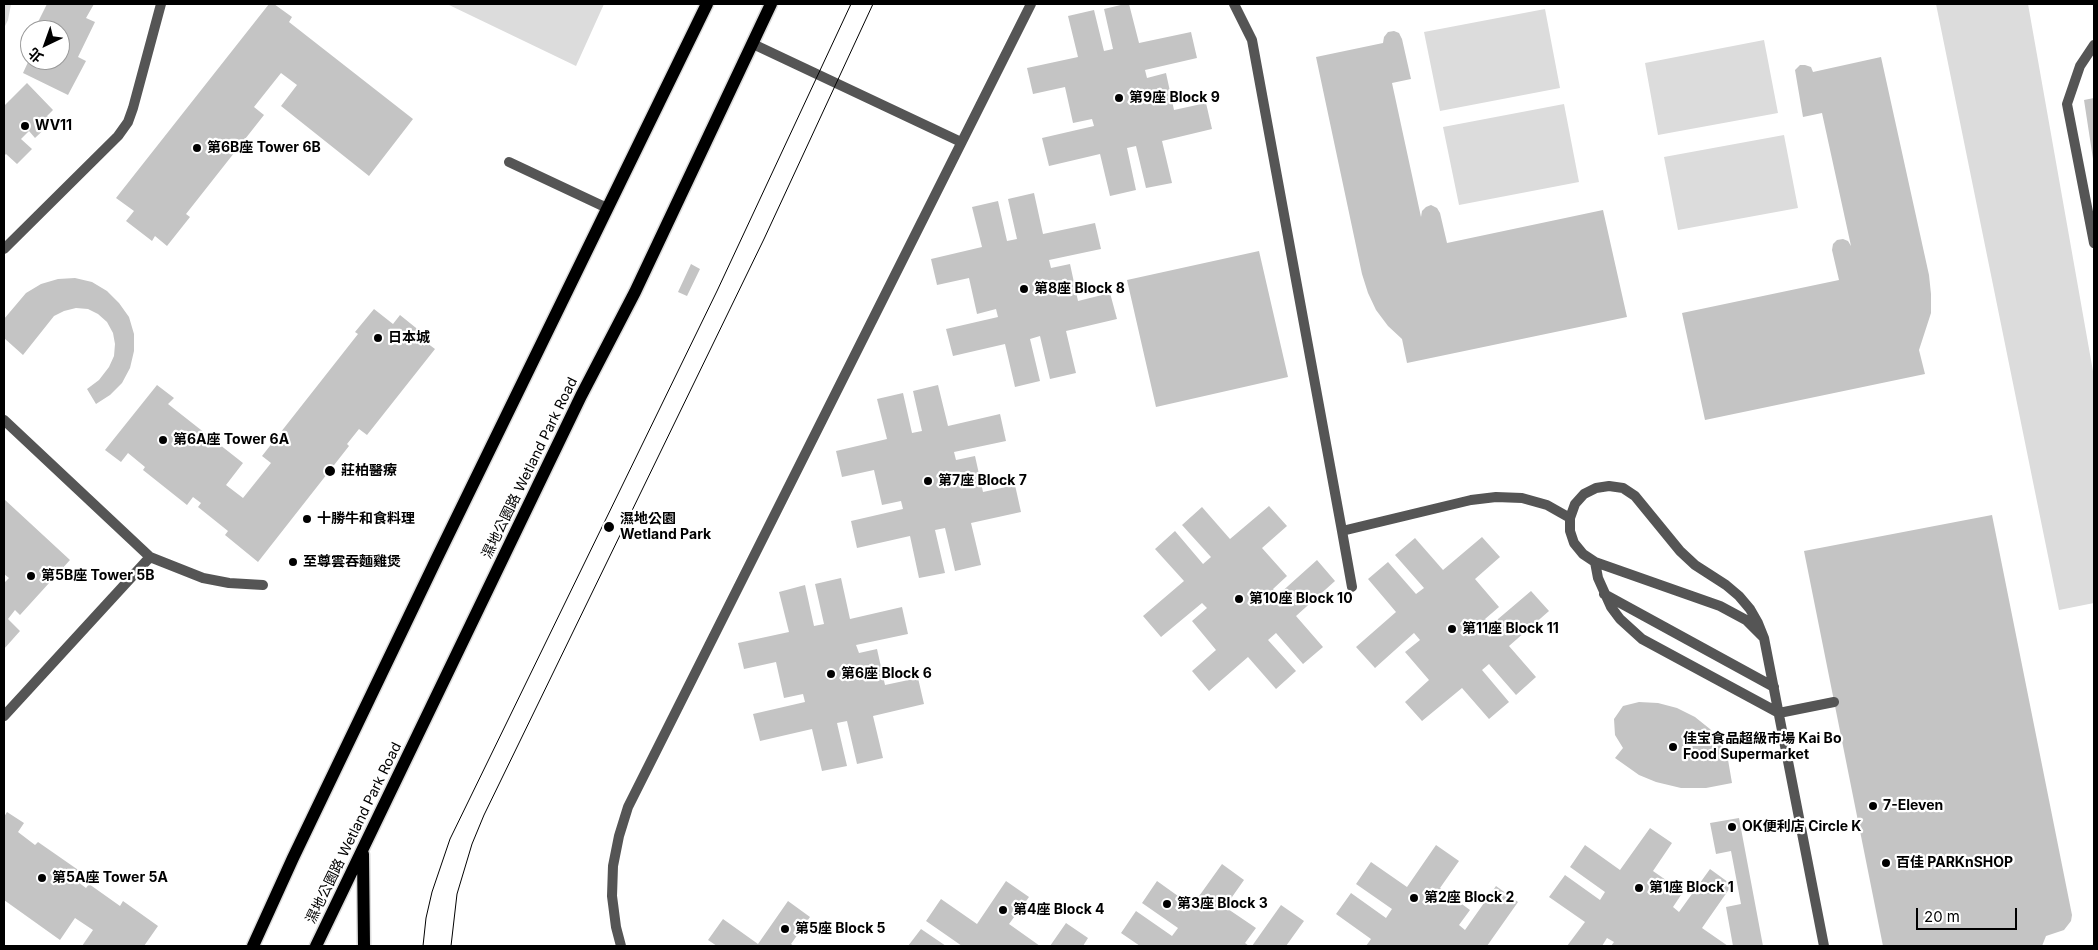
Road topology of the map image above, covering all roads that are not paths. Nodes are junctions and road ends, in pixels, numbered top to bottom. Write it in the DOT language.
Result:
graph roads {
  1 [pos="161,4"];
  2 [pos="706,4"];
  3 [pos="771,4"];
  4 [pos="1031,4"];
  5 [pos="1234,4"];
  6 [pos="753,44"];
  7 [pos="2094,45"];
  8 [pos="961,142"];
  9 [pos="509,162"];
  10 [pos="607,208"];
  11 [pos="2094,243"];
  12 [pos="4,250"];
  13 [pos="4,420"];
  14 [pos="1570,518"];
  15 [pos="1342,531"];
  16 [pos="150,556"];
  17 [pos="1595,562"];
  18 [pos="262,585"];
  19 [pos="1352,587"];
  20 [pos="1604,594"];
  21 [pos="1764,638"];
  22 [pos="1774,687"];
  23 [pos="1834,702"];
  24 [pos="1779,713"];
  25 [pos="4,716"];
  26 [pos="363,852"];
  27 [pos="253,946"];
  28 [pos="316,946"];
  29 [pos="364,946"];
  30 [pos="621,946"];
  31 [pos="1824,946"];
  1 -- 12 [label="lane"];
  2 -- 10 [label="main road"];
  3 -- 6 [label="main road, 濕地公園路 Wetland Park Road"];
  4 -- 8 [label="lane"];
  5 -- 15 [label="lane"];
  6 -- 8 [label="lane"];
  6 -- 26 [label="main road, 濕地公園路 Wetland Park Road"];
  7 -- 11 [label="lane"];
  8 -- 30 [label="lane"];
  9 -- 10 [label="lane"];
  10 -- 27 [label="main road"];
  13 -- 16 [label="lane"];
  14 -- 15 [label="lane"];
  14 -- 17 [label="lane"];
  14 -- 21 [label="lane"];
  15 -- 19 [label="lane"];
  16 -- 18 [label="lane"];
  16 -- 25 [label="lane"];
  17 -- 20 [label="lane"];
  17 -- 21 [label="lane"];
  20 -- 22 [label="lane"];
  20 -- 24 [label="lane"];
  21 -- 22 [label="lane"];
  22 -- 24 [label="lane"];
  23 -- 24 [label="lane"];
  24 -- 31 [label="lane"];
  26 -- 28 [label="main road, 濕地公園路 Wetland Park Road"];
  26 -- 29 [label="main road"];
}
